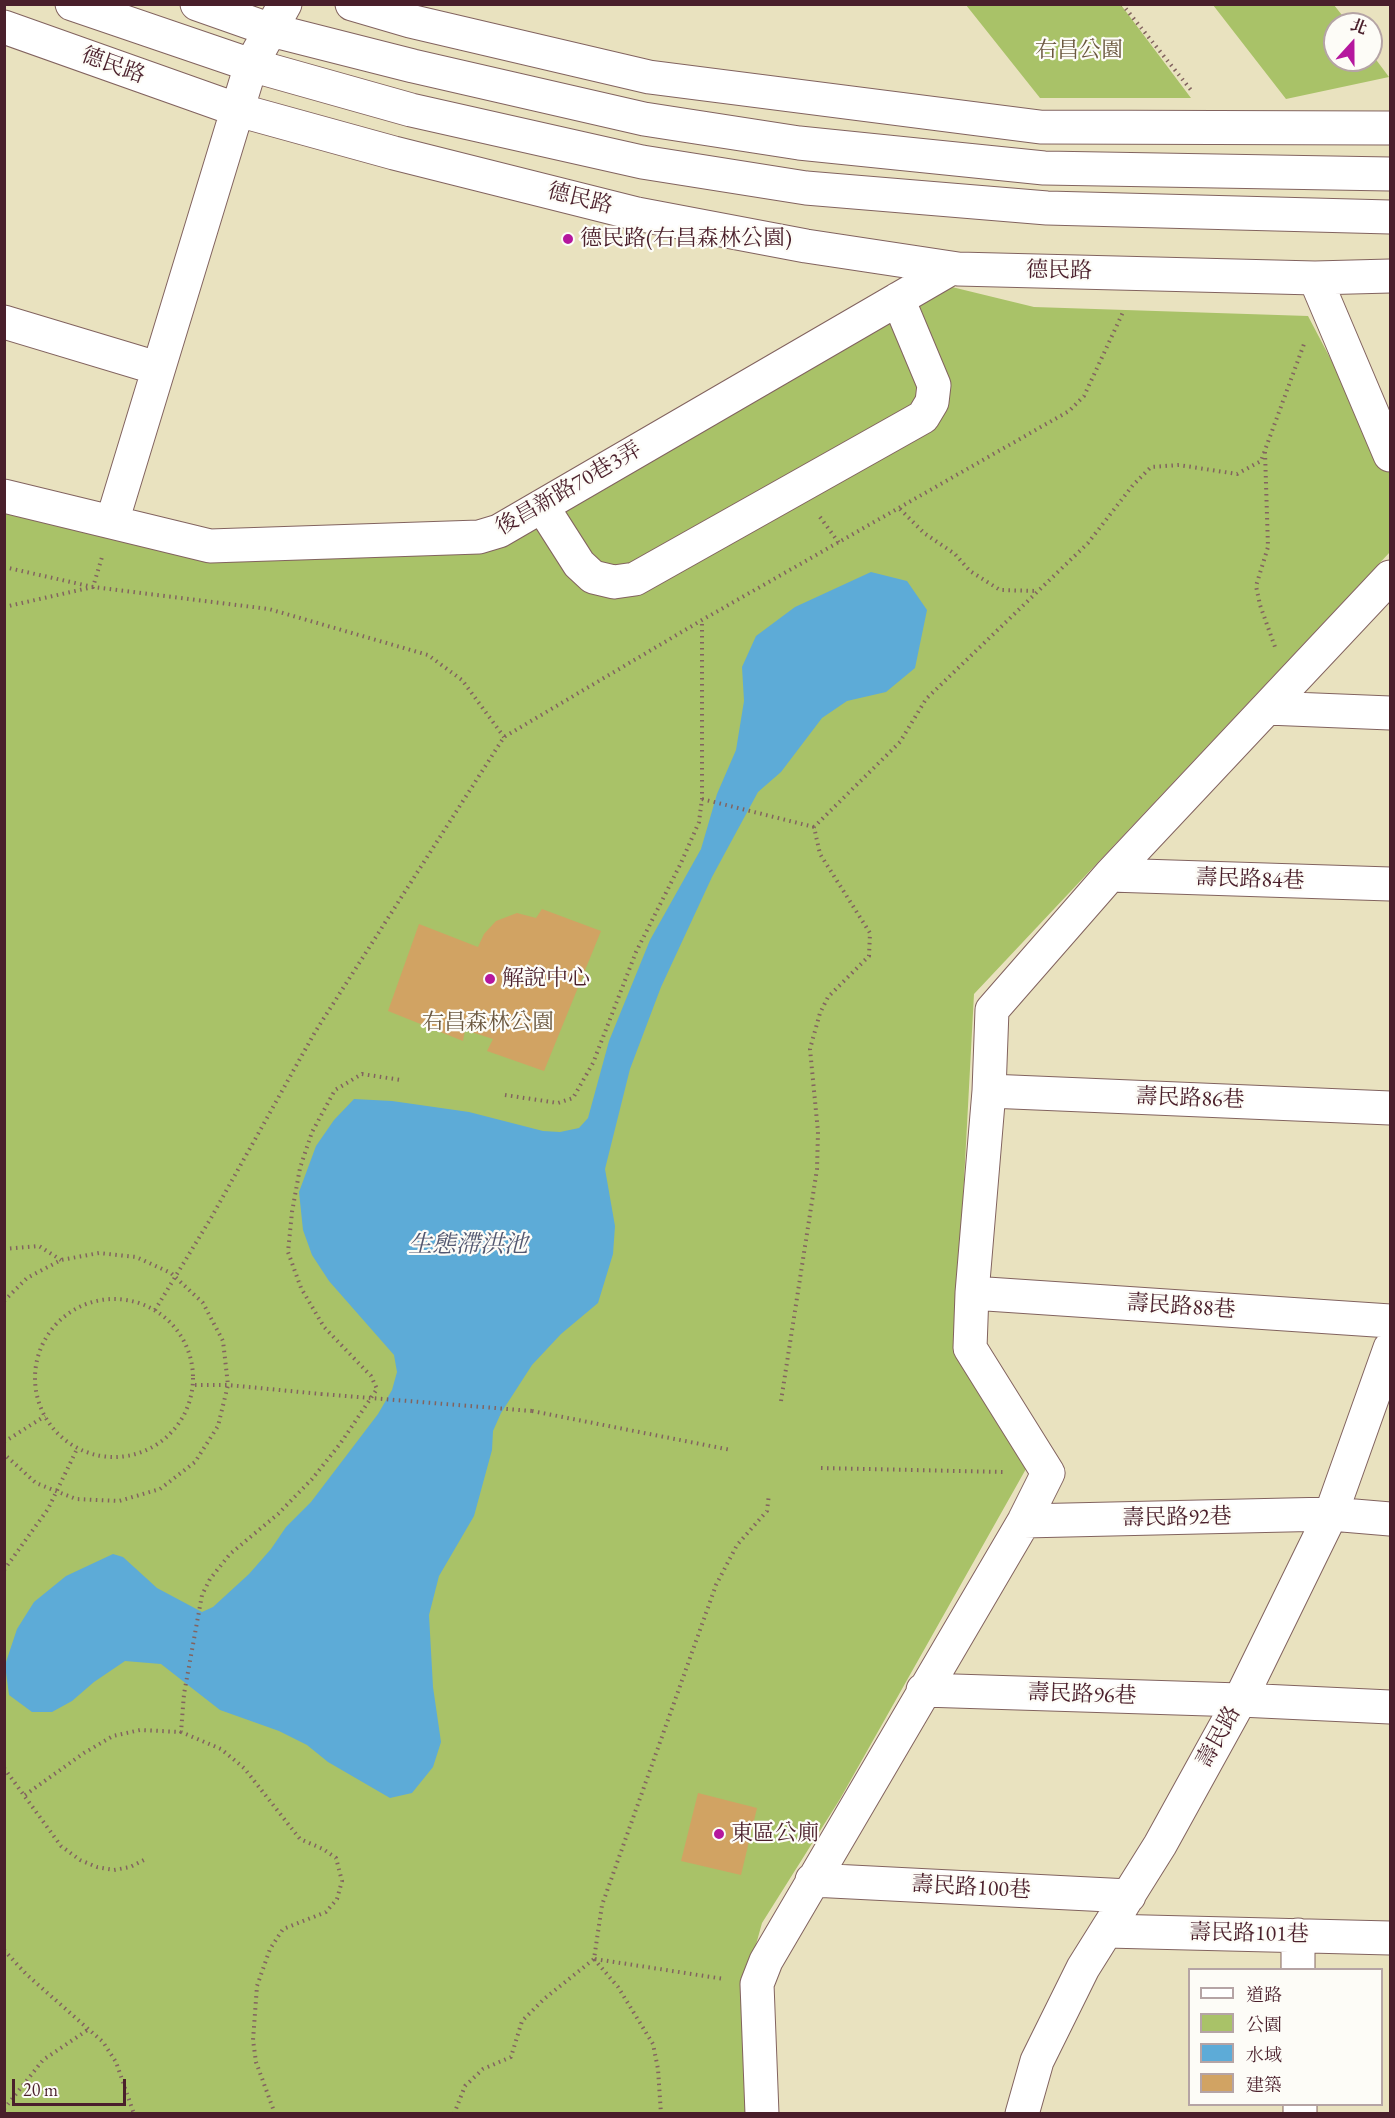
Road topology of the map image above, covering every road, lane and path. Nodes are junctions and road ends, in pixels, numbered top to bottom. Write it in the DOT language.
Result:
graph roads {
  1 [pos="72,4"];
  2 [pos="197,4"];
  3 [pos="352,4"];
  4 [pos="1122,4"];
  5 [pos="278,17"];
  6 [pos="4,27"];
  7 [pos="251,64"];
  8 [pos="238,110"];
  9 [pos="1219,126"];
  10 [pos="1390,128"];
  11 [pos="1390,174"];
  12 [pos="1390,217"];
  13 [pos="950,269"];
  14 [pos="1141,273"];
  15 [pos="1390,276"];
  16 [pos="1318,287"];
  17 [pos="898,299"];
  18 [pos="4,322"];
  19 [pos="157,368"];
  20 [pos="1265,447"];
  21 [pos="1390,455"];
  22 [pos="4,495"];
  23 [pos="542,506"];
  24 [pos="900,509"];
  25 [pos="815,510"];
  26 [pos="112,522"];
  27 [pos="839,543"];
  28 [pos="4,567"];
  29 [pos="1390,578"];
  30 [pos="93,587"];
  31 [pos="1039,591"];
  32 [pos="4,607"];
  33 [pos="702,620"];
  34 [pos="1275,700"];
  35 [pos="1390,713"];
  36 [pos="504,738"];
  37 [pos="702,799"];
  38 [pos="814,827"];
  39 [pos="1110,875"];
  40 [pos="1390,884"];
  41 [pos="401,1080"];
  42 [pos="989,1091"];
  43 [pos="505,1095"];
  44 [pos="1390,1108"];
  45 [pos="4,1249"];
  46 [pos="61,1260"];
  47 [pos="176,1278"];
  48 [pos="972,1293"];
  49 [pos="4,1301"];
  50 [pos="155,1310"];
  51 [pos="1390,1321"];
  52 [pos="1390,1348"];
  53 [pos="195,1385"];
  54 [pos="228,1385"];
  55 [pos="781,1401"];
  56 [pos="45,1416"];
  57 [pos="4,1442"];
  58 [pos="77,1449"];
  59 [pos="731,1450"];
  60 [pos="4,1454"];
  61 [pos="822,1468"];
  62 [pos="1048,1473"];
  63 [pos="57,1491"];
  64 [pos="769,1494"];
  65 [pos="1331,1515"];
  66 [pos="1390,1519"];
  67 [pos="1024,1521"];
  68 [pos="4,1570"];
  69 [pos="923,1690"];
  70 [pos="1240,1700"];
  71 [pos="1390,1707"];
  72 [pos="181,1732"];
  73 [pos="4,1768"];
  74 [pos="25,1795"];
  75 [pos="144,1860"];
  76 [pos="812,1880"];
  77 [pos="1129,1896"];
  78 [pos="1107,1931"];
  79 [pos="1298,1935"];
  80 [pos="1390,1938"];
  81 [pos="4,1950"];
  82 [pos="594,1959"];
  83 [pos="1298,1968"];
  84 [pos="757,1984"];
  85 [pos="89,2029"];
  86 [pos="4,2109"];
  87 [pos="134,2114"];
  88 [pos="275,2114"];
  89 [pos="454,2114"];
  90 [pos="661,2114"];
  91 [pos="762,2114"];
  92 [pos="1022,2114"];
  1 -- 7 [label="street, 德民路"];
  2 -- 5 [label="street"];
  3 -- 9 [label="street"];
  4 -- 9 [label="path"];
  5 -- 7 [label="street"];
  5 -- 11 [label="street"];
  6 -- 8 [label="street, 德民路"];
  7 -- 8 [label="street"];
  7 -- 12 [label="street, 德民路"];
  8 -- 13 [label="street, 德民路"];
  8 -- 19 [label="street"];
  9 -- 10 [label="street"];
  13 -- 14 [label="street, 德民路"];
  13 -- 17 [label="street, 後昌新路70巷3弄"];
  14 -- 16 [label="street, 德民路"];
  14 -- 24 [label="path"];
  15 -- 16 [label="street, 德民路"];
  16 -- 20 [label="path"];
  16 -- 21 [label="street"];
  17 -- 23 [label="street, 後昌新路70巷3弄"];
  17 -- 23 [label="street"];
  18 -- 19 [label="street"];
  19 -- 26 [label="street"];
  20 -- 31 [label="path"];
  20 -- 34 [label="path"];
  22 -- 26 [label="street, 後昌新路70巷3弄"];
  23 -- 26 [label="street, 後昌新路70巷3弄"];
  24 -- 27 [label="path"];
  24 -- 31 [label="path"];
  25 -- 27 [label="path"];
  27 -- 33 [label="path"];
  28 -- 30 [label="path"];
  29 -- 34 [label="street"];
  30 -- 32 [label="path"];
  30 -- 36 [label="path"];
  31 -- 38 [label="path"];
  33 -- 36 [label="path"];
  33 -- 37 [label="path"];
  34 -- 35 [label="street"];
  34 -- 39 [label="street"];
  36 -- 47 [label="path"];
  37 -- 38 [label="path"];
  37 -- 43 [label="path"];
  38 -- 55 [label="path"];
  39 -- 40 [label="street, 壽民路84巷"];
  39 -- 42 [label="street"];
  41 -- 72 [label="path"];
  42 -- 44 [label="street, 壽民路86巷"];
  42 -- 48 [label="street"];
  45 -- 46 [label="path"];
  46 -- 47 [label="path"];
  46 -- 49 [label="path"];
  47 -- 50 [label="path"];
  47 -- 54 [label="path"];
  48 -- 51 [label="street, 壽民路88巷"];
  48 -- 62 [label="street"];
  50 -- 53 [label="path"];
  50 -- 56 [label="path"];
  52 -- 65 [label="street, 壽民路"];
  53 -- 54 [label="path"];
  53 -- 58 [label="path"];
  54 -- 59 [label="path, bridge"];
  54 -- 63 [label="path"];
  56 -- 57 [label="path"];
  56 -- 58 [label="path"];
  58 -- 63 [label="path"];
  60 -- 63 [label="path"];
  61 -- 62 [label="path"];
  62 -- 67 [label="street"];
  63 -- 68 [label="path"];
  64 -- 82 [label="path"];
  65 -- 66 [label="street, 壽民路92巷"];
  65 -- 67 [label="street, 壽民路92巷"];
  65 -- 70 [label="street, 壽民路"];
  67 -- 69 [label="street"];
  69 -- 70 [label="street, 壽民路96巷"];
  69 -- 76 [label="street"];
  70 -- 71 [label="street, 壽民路96巷"];
  70 -- 77 [label="street, 壽民路"];
  72 -- 74 [label="path"];
  72 -- 88 [label="path"];
  73 -- 74 [label="path"];
  74 -- 75 [label="path"];
  76 -- 77 [label="street, 壽民路100巷"];
  76 -- 84 [label="street"];
  77 -- 78 [label="street, 壽民路"];
  78 -- 79 [label="street, 壽民路101巷"];
  78 -- 92 [label="street, 壽民路"];
  79 -- 80 [label="street, 壽民路101巷"];
  79 -- 83 [label="street"];
  81 -- 85 [label="path"];
  82 -- 84 [label="path"];
  82 -- 89 [label="path"];
  82 -- 90 [label="path"];
  84 -- 91 [label="street"];
  85 -- 86 [label="path"];
  85 -- 87 [label="path"];
}
